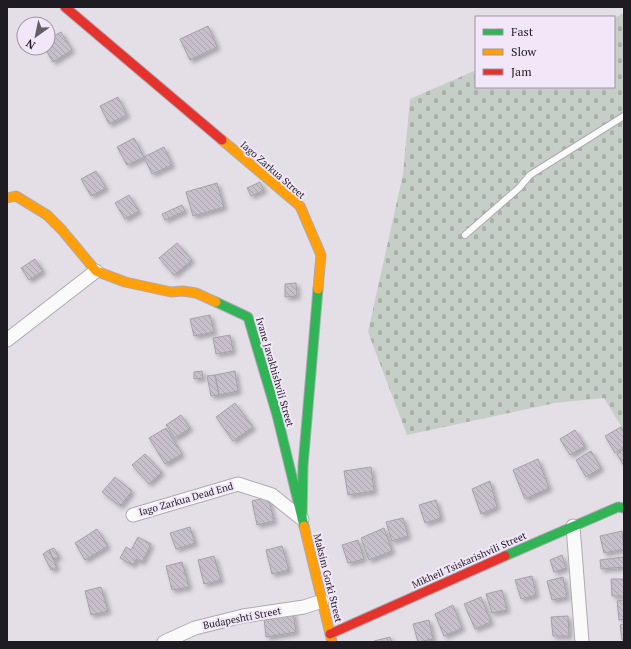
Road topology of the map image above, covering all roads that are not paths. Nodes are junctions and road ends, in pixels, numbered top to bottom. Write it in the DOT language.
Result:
graph roads {
  1 [pos="65,7"];
  2 [pos="624,116"];
  3 [pos="7,198"];
  4 [pos="465,235"];
  5 [pos="96,271"];
  6 [pos="7,340"];
  7 [pos="622,507"];
  8 [pos="133,515"];
  9 [pos="302,519"];
  10 [pos="572,526"];
  11 [pos="322,601"];
  12 [pos="331,638"];
  13 [pos="164,642"];
  14 [pos="582,642"];
  1 -- 9 [label="street, Iago Zarkua Street"];
  2 -- 4 [label="lane"];
  3 -- 5 [label="street, Ivane Javakhishvili Street"];
  5 -- 6 [label="street"];
  5 -- 9 [label="street, Ivane Javakhishvili Street"];
  7 -- 10 [label="street, Mikheil Tsiskarishvili Street"];
  8 -- 9 [label="street, Iago Zarkua Dead End"];
  9 -- 11 [label="street, Maksim Gorki Street"];
  10 -- 12 [label="street, Mikheil Tsiskarishvili Street"];
  10 -- 14 [label="street"];
  11 -- 12 [label="street, Maksim Gorki Street"];
  11 -- 13 [label="street, Budapeshti Street"];
}
